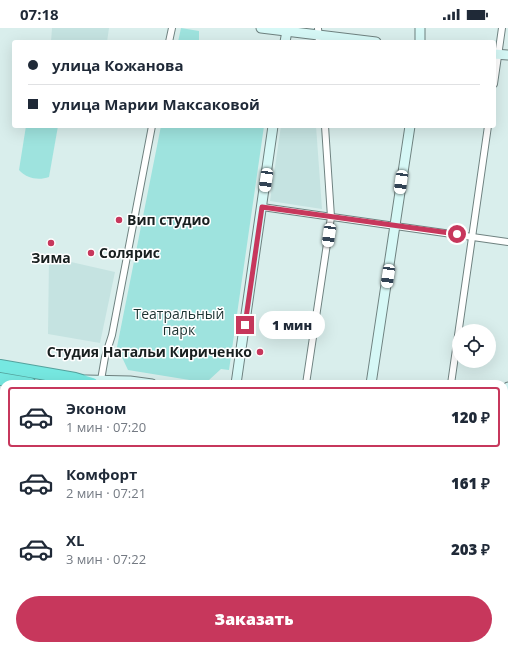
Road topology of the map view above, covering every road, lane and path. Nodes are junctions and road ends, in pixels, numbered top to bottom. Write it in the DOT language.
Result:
graph roads {
  1 [pos="172,28"];
  2 [pos="261,28"];
  3 [pos="420,28"];
  4 [pos="502,28"];
  5 [pos="287,31"];
  6 [pos="319,35"];
  7 [pos="169,40"];
  8 [pos="285,40"];
  9 [pos="360,40"];
  10 [pos="420,40"];
  11 [pos="496,54"];
  12 [pos="508,56"];
  13 [pos="152,128"];
  14 [pos="273,128"];
  15 [pos="325,128"];
  16 [pos="410,128"];
  17 [pos="488,128"];
  18 [pos="262,207"];
  19 [pos="332,217"];
  20 [pos="395,225"];
  21 [pos="472,236"];
  22 [pos="508,242"];
  23 [pos="0,366"];
  24 [pos="75,380"];
  25 [pos="98,380"];
  26 [pos="237,380"];
  27 [pos="307,380"];
  28 [pos="372,380"];
  29 [pos="452,380"];
  1 -- 7 [label="street"];
  2 -- 5 [label="street"];
  3 -- 10 [label="street"];
  4 -- 11 [label="street"];
  5 -- 6 [label="street"];
  5 -- 8 [label="street"];
  6 -- 9 [label="street"];
  11 -- 12 [label="street"];
  13 -- 25 [label="street"];
  14 -- 18 [label="street"];
  15 -- 19 [label="street"];
  16 -- 20 [label="street"];
  17 -- 21 [label="street"];
  18 -- 19 [label="street"];
  18 -- 26 [label="street"];
  19 -- 20 [label="street"];
  19 -- 27 [label="street"];
  20 -- 21 [label="street"];
  20 -- 28 [label="street"];
  21 -- 22 [label="street"];
  21 -- 29 [label="street"];
  23 -- 24 [label="highway"];
}
